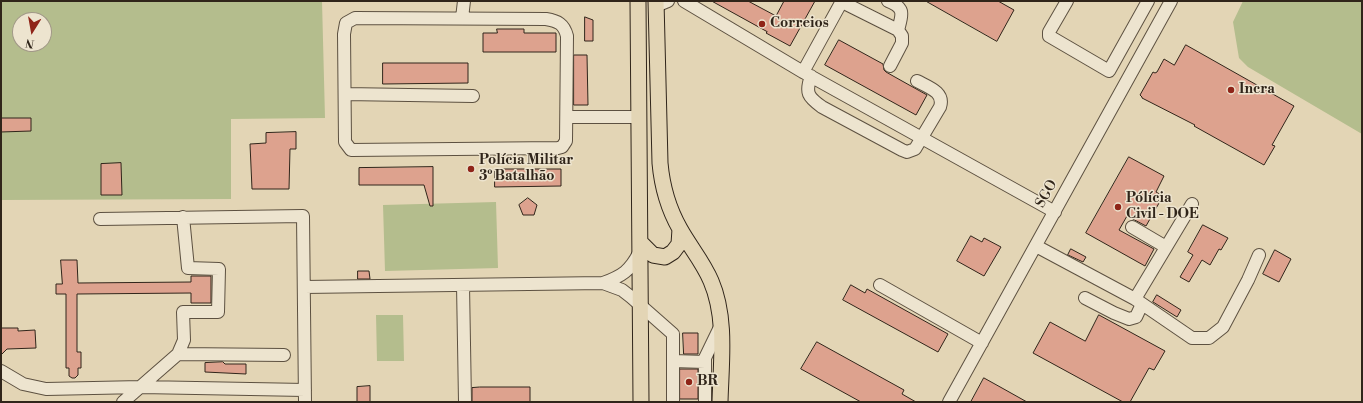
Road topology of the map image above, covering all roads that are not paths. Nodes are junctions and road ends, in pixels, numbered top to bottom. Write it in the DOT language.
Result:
graph roads {
  1 [pos="464,1"];
  2 [pos="638,1"];
  3 [pos="684,1"];
  4 [pos="842,1"];
  5 [pos="888,1"];
  6 [pos="1067,1"];
  7 [pos="1171,1"];
  8 [pos="660,3"];
  9 [pos="1147,3"];
  10 [pos="859,5"];
  11 [pos="1163,15"];
  12 [pos="462,18"];
  13 [pos="898,30"];
  14 [pos="890,66"];
  15 [pos="1109,71"];
  16 [pos="807,74"];
  17 [pos="916,81"];
  18 [pos="1126,82"];
  19 [pos="345,94"];
  20 [pos="472,96"];
  21 [pos="567,117"];
  22 [pos="639,117"];
  23 [pos="922,138"];
  24 [pos="1192,204"];
  25 [pos="1055,212"];
  26 [pos="184,217"];
  27 [pos="100,219"];
  28 [pos="1132,227"];
  29 [pos="680,229"];
  30 [pos="1036,246"];
  31 [pos="640,247"];
  32 [pos="1166,247"];
  33 [pos="1259,255"];
  34 [pos="603,283"];
  35 [pos="463,285"];
  36 [pos="880,285"];
  37 [pos="304,287"];
  38 [pos="1085,298"];
  39 [pos="1139,302"];
  40 [pos="640,305"];
  41 [pos="721,325"];
  42 [pos="982,343"];
  43 [pos="178,354"];
  44 [pos="284,355"];
  45 [pos="673,361"];
  46 [pos="705,362"];
  47 [pos="1,371"];
  48 [pos="141,387"];
  49 [pos="305,390"];
  50 [pos="123,402"];
  51 [pos="305,402"];
  52 [pos="465,402"];
  53 [pos="641,402"];
  54 [pos="673,402"];
  55 [pos="705,402"];
  56 [pos="720,402"];
  57 [pos="949,402"];
  1 -- 12 [label="lane"];
  2 -- 22 [label="main road"];
  3 -- 16 [label="lane"];
  4 -- 10 [label="lane"];
  4 -- 16 [label="lane"];
  5 -- 13 [label="lane"];
  6 -- 15 [label="lane"];
  7 -- 11 [label="lane, SGO"];
  8 -- 29 [label="main road"];
  9 -- 11 [label="lane"];
  9 -- 15 [label="lane"];
  10 -- 13 [label="lane"];
  11 -- 18 [label="lane, SGO"];
  12 -- 19 [label="lane"];
  12 -- 21 [label="lane"];
  13 -- 14 [label="lane"];
  15 -- 18 [label="lane"];
  16 -- 23 [label="lane"];
  16 -- 23 [label="lane"];
  17 -- 23 [label="lane"];
  18 -- 25 [label="lane, SGO"];
  19 -- 20 [label="lane"];
  19 -- 21 [label="lane"];
  21 -- 22 [label="lane"];
  22 -- 31 [label="main road"];
  23 -- 25 [label="lane"];
  24 -- 32 [label="lane"];
  25 -- 30 [label="lane, SGO"];
  26 -- 27 [label="lane"];
  26 -- 37 [label="lane"];
  26 -- 43 [label="lane"];
  28 -- 32 [label="lane"];
  29 -- 31 [label="main road"];
  29 -- 41 [label="main road"];
  30 -- 39 [label="lane"];
  30 -- 42 [label="lane, SGO"];
  31 -- 34 [label="lane"];
  31 -- 40 [label="main road"];
  32 -- 39 [label="lane"];
  33 -- 39 [label="lane"];
  34 -- 35 [label="lane"];
  34 -- 40 [label="lane"];
  35 -- 37 [label="lane"];
  35 -- 52 [label="lane"];
  36 -- 42 [label="lane"];
  37 -- 49 [label="lane"];
  38 -- 39 [label="lane"];
  40 -- 45 [label="lane"];
  40 -- 53 [label="main road"];
  41 -- 46 [label="lane"];
  41 -- 56 [label="main road"];
  42 -- 57 [label="lane, SGO"];
  43 -- 44 [label="lane"];
  43 -- 48 [label="lane"];
  45 -- 46 [label="lane"];
  45 -- 54 [label="lane"];
  46 -- 55 [label="lane"];
  47 -- 48 [label="lane"];
  48 -- 49 [label="lane"];
  48 -- 50 [label="lane"];
  49 -- 51 [label="lane"];
}
